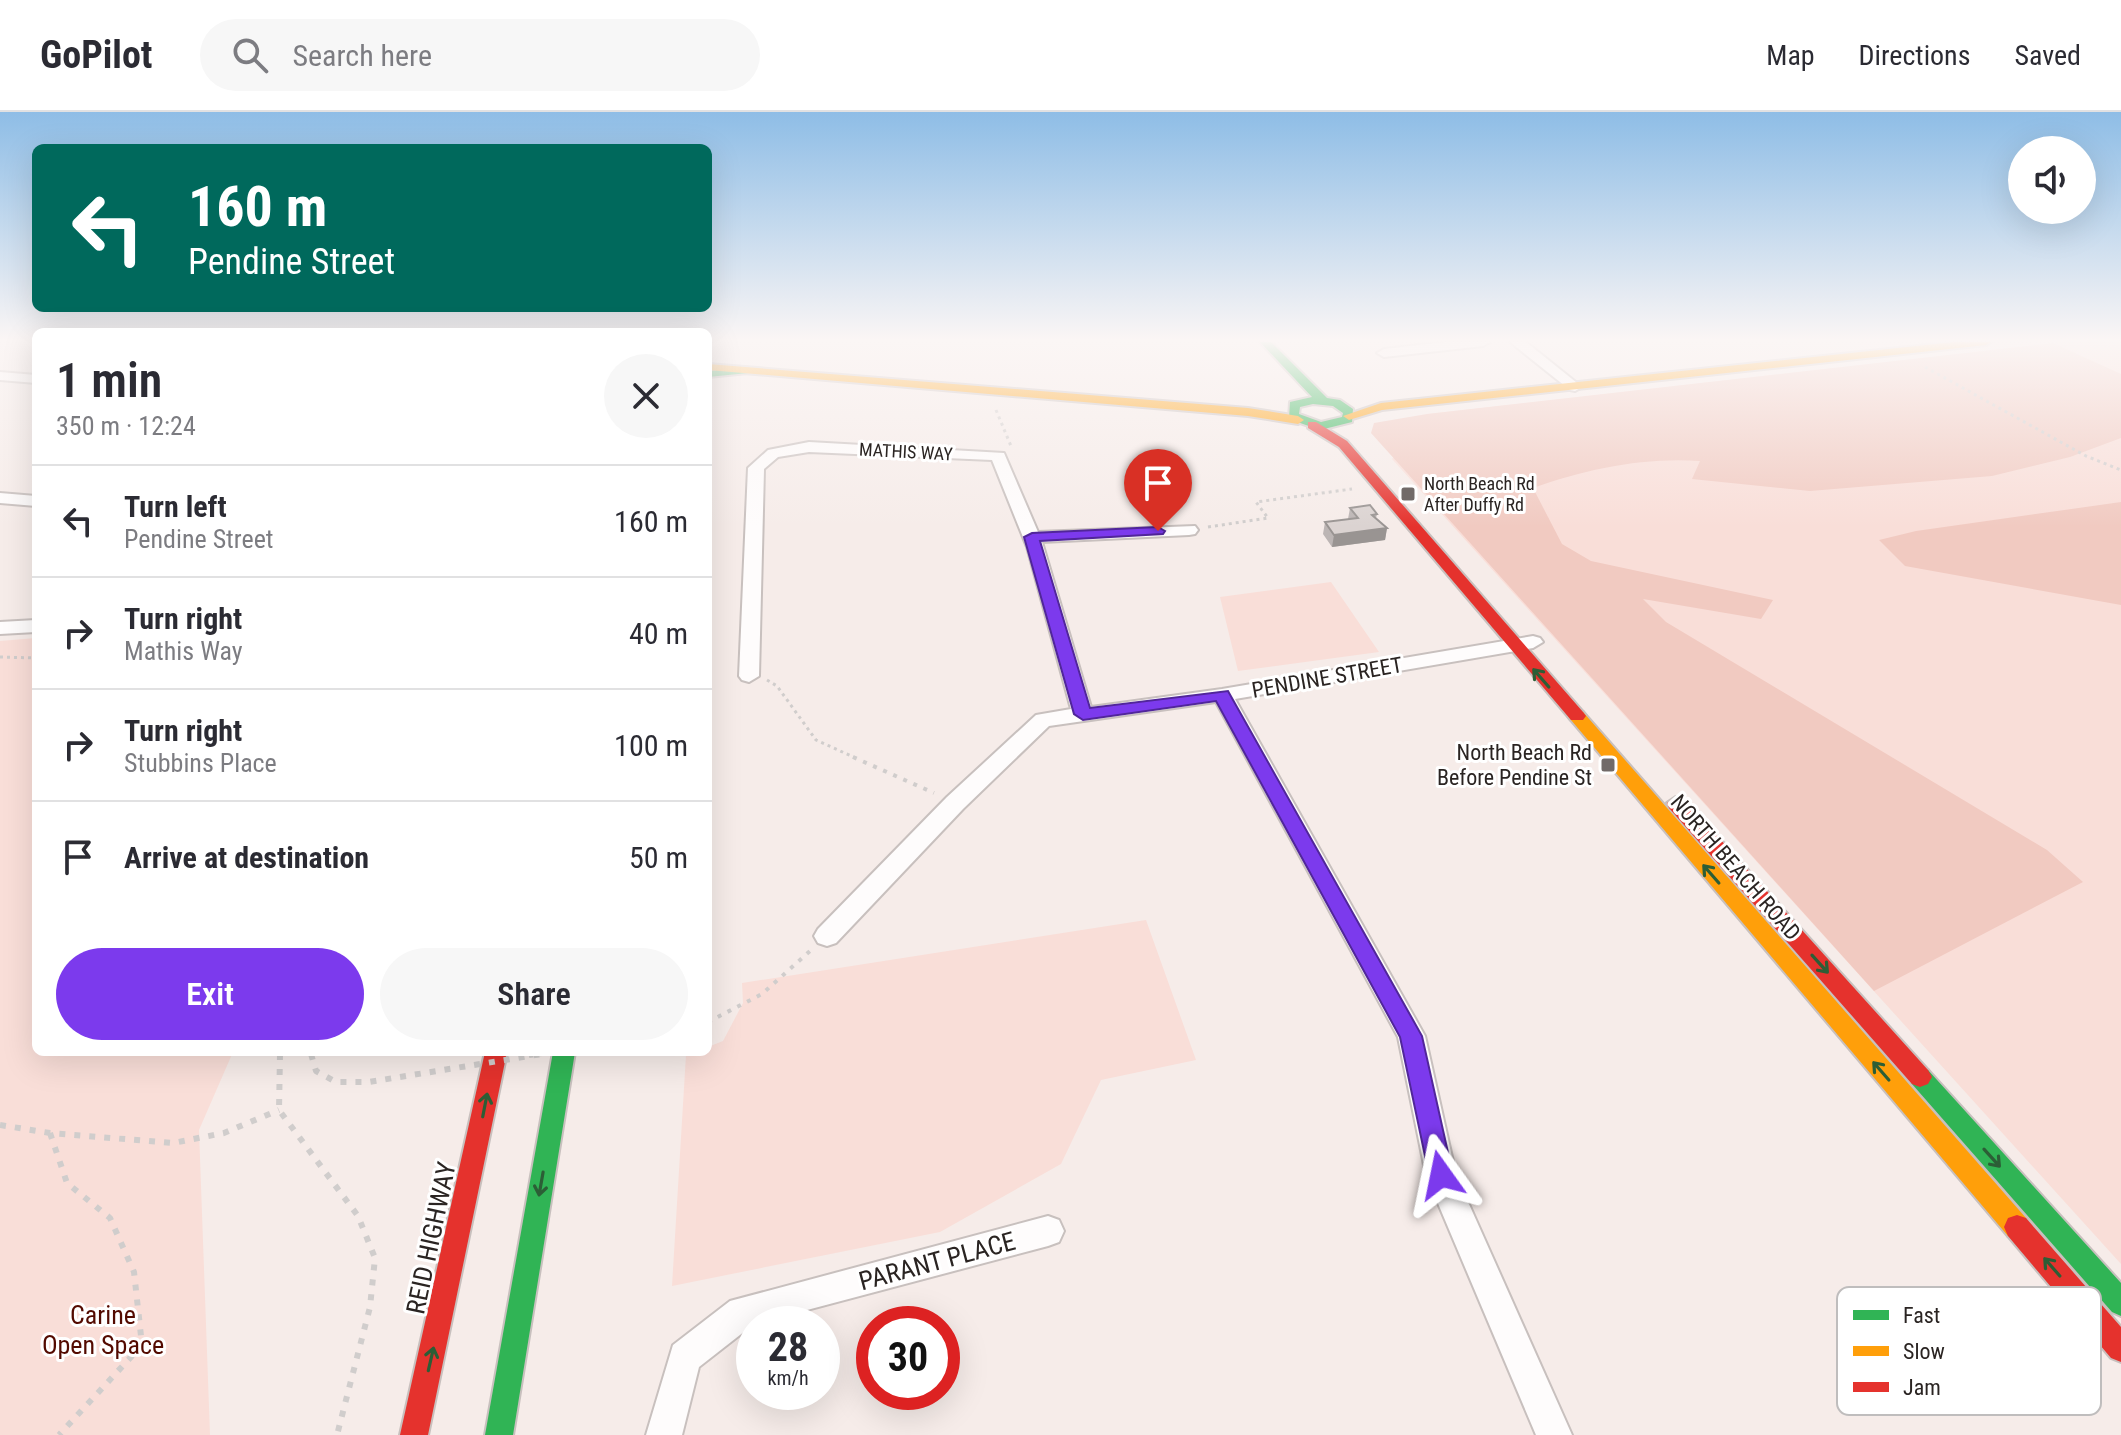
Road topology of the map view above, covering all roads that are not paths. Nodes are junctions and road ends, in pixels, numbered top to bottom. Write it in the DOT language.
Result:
graph roads {
  1 [pos="1154,404"];
  2 [pos="1242,404"];
  3 [pos="1299,404"];
  4 [pos="1316,404"];
  5 [pos="1327,404"];
  6 [pos="1407,404"];
  7 [pos="1300,413"];
  8 [pos="1344,415"];
  9 [pos="0,498"];
  10 [pos="32,501"];
  11 [pos="1189,530"];
  12 [pos="1032,537"];
  13 [pos="32,626"];
  14 [pos="0,628"];
  15 [pos="1523,644"];
  16 [pos="749,676"];
  17 [pos="1222,695"];
  18 [pos="1083,714"];
  19 [pos="827,936"];
  20 [pos="495,1056"];
  21 [pos="563,1056"];
  22 [pos="1048,1231"];
  23 [pos="2069,1287"];
  24 [pos="2121,1303"];
  25 [pos="2101,1324"];
  26 [pos="2121,1348"];
  27 [pos="414,1435"];
  28 [pos="499,1435"];
  29 [pos="664,1435"];
  30 [pos="1554,1435"];
  1 -- 7 [label="main road"];
  2 -- 7 [label="main road"];
  3 -- 7 [label="main road"];
  4 -- 7 [label="main road"];
  5 -- 8 [label="main road"];
  6 -- 8 [label="main road"];
  7 -- 8 [label="main road"];
  7 -- 15 [label="main road, NORTH BEACH ROAD"];
  8 -- 15 [label="main road, NORTH BEACH ROAD"];
  9 -- 10 [label="street"];
  11 -- 12 [label="street"];
  12 -- 16 [label="street, MATHIS WAY"];
  12 -- 18 [label="street"];
  13 -- 14 [label="street"];
  15 -- 17 [label="street, PENDINE STREET"];
  23 -- 15 [label="main road, NORTH BEACH ROAD, one-way"];
  15 -- 24 [label="main road, NORTH BEACH ROAD, one-way"];
  17 -- 18 [label="street, PENDINE STREET"];
  17 -- 30 [label="street"];
  18 -- 19 [label="street, PENDINE STREET"];
  27 -- 20 [label="main road, REID HIGHWAY, one-way"];
  21 -- 28 [label="main road, one-way"];
  22 -- 29 [label="street, PARANT PLACE"];
  26 -- 25 [label="main road, NORTH BEACH ROAD, one-way"];
}
